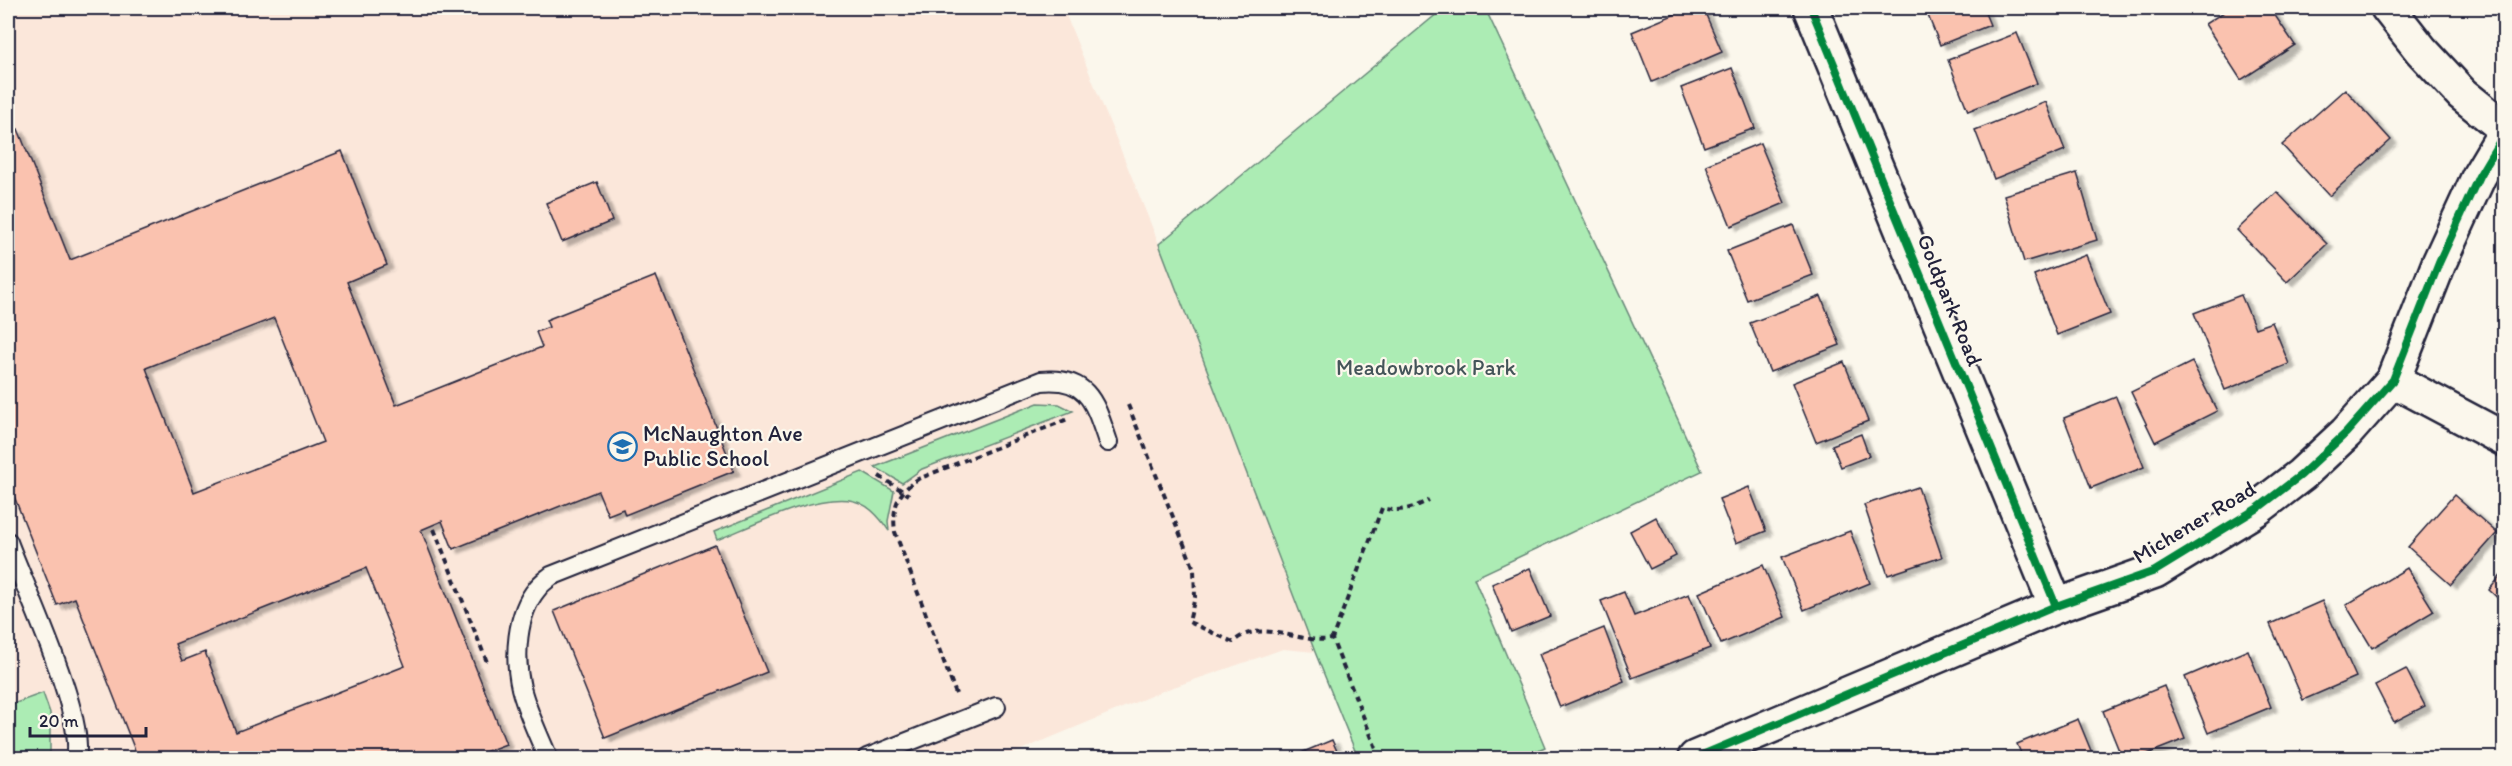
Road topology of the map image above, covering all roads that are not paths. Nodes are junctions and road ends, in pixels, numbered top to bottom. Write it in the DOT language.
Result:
graph roads {
  1 [pos="1811,8"];
  2 [pos="2388,8"];
  3 [pos="2505,128"];
  4 [pos="2505,134"];
  5 [pos="2393,380"];
  6 [pos="2505,439"];
  7 [pos="1108,442"];
  8 [pos="8,542"];
  9 [pos="2056,606"];
  10 [pos="996,707"];
  11 [pos="76,759"];
  12 [pos="548,759"];
  13 [pos="867,759"];
  14 [pos="1695,759"];
  1 -- 9 [label="street, Goldpark Road"];
  2 -- 3 [label="street"];
  4 -- 5 [label="street, Michener Road"];
  5 -- 6 [label="street"];
  5 -- 9 [label="street, Michener Road"];
  7 -- 12 [label="lane"];
  8 -- 11 [label="lane"];
  9 -- 14 [label="street, Michener Road"];
  10 -- 13 [label="lane"];
}
